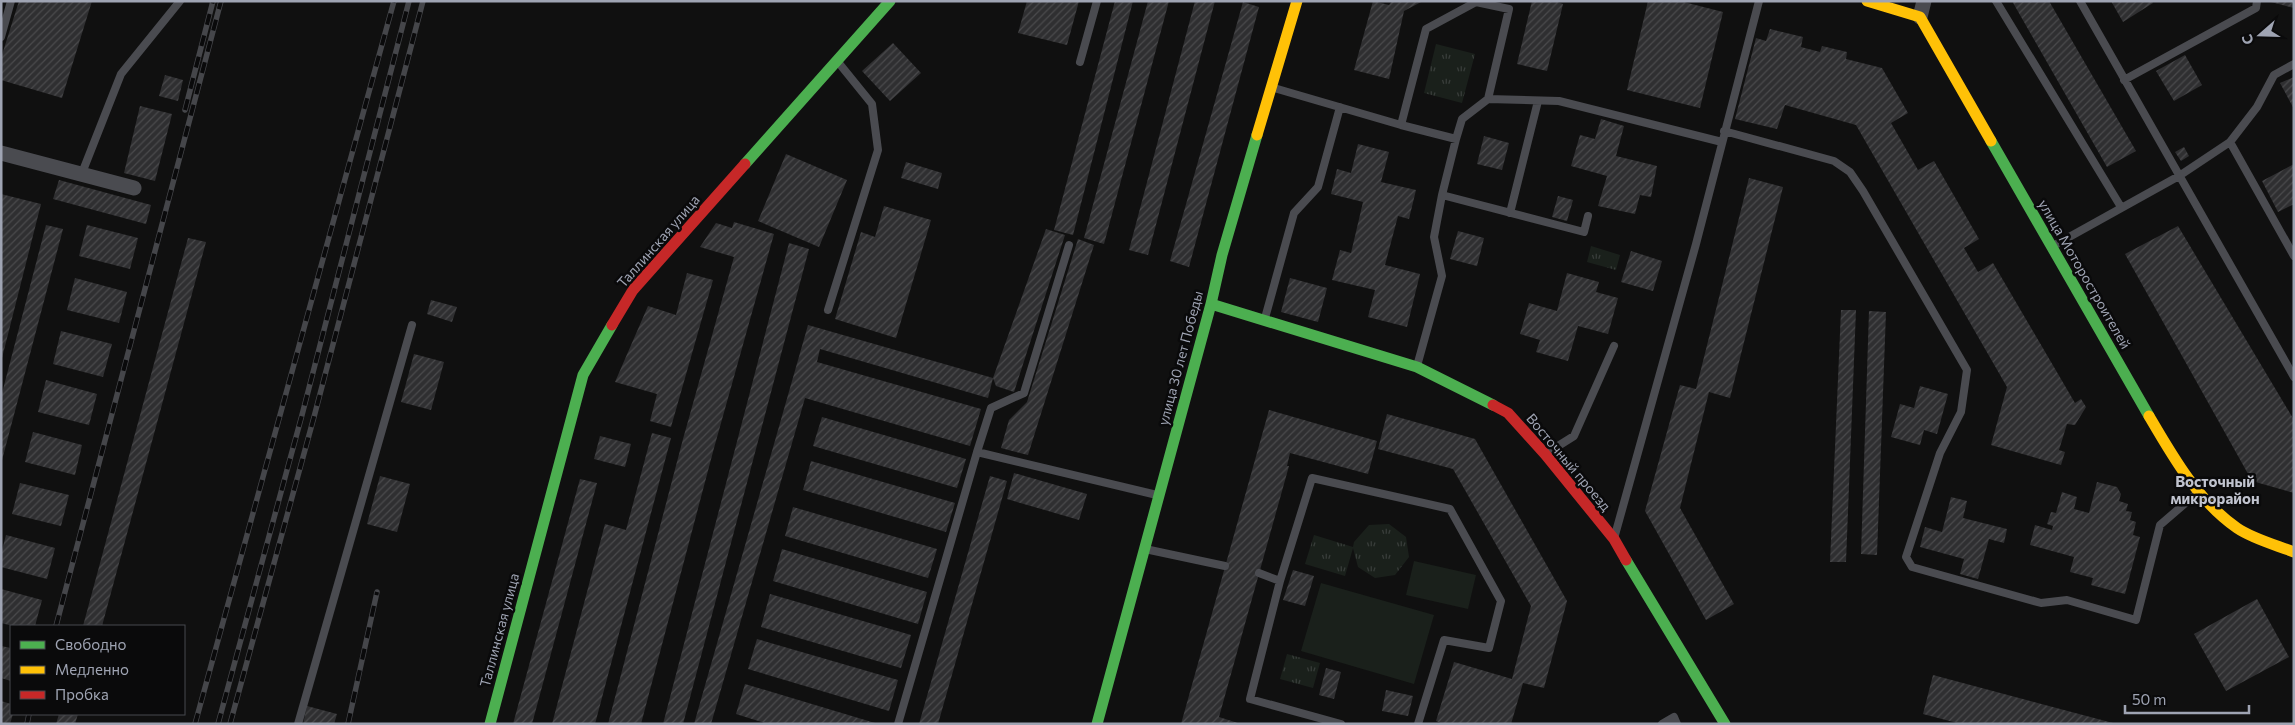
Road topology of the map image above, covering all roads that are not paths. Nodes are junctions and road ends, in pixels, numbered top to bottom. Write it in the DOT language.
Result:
graph roads {
  1 [pos="11,1"];
  2 [pos="180,1"];
  3 [pos="890,1"];
  4 [pos="1097,1"];
  5 [pos="1297,1"];
  6 [pos="1759,1"];
  7 [pos="1867,1"];
  8 [pos="1924,1"];
  9 [pos="1996,1"];
  10 [pos="2080,1"];
  11 [pos="2257,1"];
  12 [pos="1920,18"];
  13 [pos="1,37"];
  14 [pos="837,60"];
  15 [pos="1080,62"];
  16 [pos="2294,64"];
  17 [pos="2124,80"];
  18 [pos="1272,87"];
  19 [pos="1488,98"];
  20 [pos="1538,101"];
  21 [pos="1340,107"];
  22 [pos="1401,126"];
  23 [pos="1724,131"];
  24 [pos="1456,139"];
  25 [pos="1722,142"];
  26 [pos="2230,142"];
  27 [pos="1,153"];
  28 [pos="82,173"];
  29 [pos="2179,176"];
  30 [pos="134,188"];
  31 [pos="1442,195"];
  32 [pos="2121,207"];
  33 [pos="1510,213"];
  34 [pos="1588,216"];
  35 [pos="1069,245"];
  36 [pos="2052,247"];
  37 [pos="2294,256"];
  38 [pos="1211,304"];
  39 [pos="828,310"];
  40 [pos="1264,320"];
  41 [pos="412,324"];
  42 [pos="1614,346"];
  43 [pos="1417,368"];
  44 [pos="2294,377"];
  45 [pos="977,452"];
  46 [pos="1545,454"];
  47 [pos="2198,492"];
  48 [pos="1159,495"];
  49 [pos="1614,539"];
  50 [pos="1145,549"];
  51 [pos="2294,552"];
  52 [pos="1225,566"];
  53 [pos="1259,573"];
  54 [pos="1280,581"];
  55 [pos="298,724"];
  56 [pos="490,724"];
  57 [pos="898,724"];
  58 [pos="1097,724"];
  59 [pos="1341,724"];
  60 [pos="1418,724"];
  61 [pos="1662,724"];
  62 [pos="1677,724"];
  63 [pos="1725,724"];
  1 -- 13 [label="lane"];
  2 -- 28 [label="lane"];
  3 -- 14 [label="street, Таллинская улица"];
  4 -- 15 [label="lane"];
  5 -- 18 [label="street, улица 30 лет Победы"];
  6 -- 23 [label="lane"];
  7 -- 12 [label="street"];
  8 -- 12 [label="street"];
  9 -- 32 [label="lane"];
  10 -- 17 [label="lane"];
  11 -- 17 [label="lane"];
  12 -- 36 [label="street, улица Моторостроителей"];
  14 -- 39 [label="lane"];
  14 -- 56 [label="street, Таллинская улица"];
  16 -- 26 [label="lane"];
  17 -- 29 [label="lane"];
  18 -- 21 [label="lane"];
  18 -- 38 [label="street, улица 30 лет Победы"];
  19 -- 20 [label="lane"];
  19 -- 22 [label="lane"];
  19 -- 24 [label="lane"];
  20 -- 25 [label="lane"];
  20 -- 33 [label="lane"];
  21 -- 22 [label="lane"];
  21 -- 40 [label="lane"];
  22 -- 24 [label="lane"];
  23 -- 25 [label="lane"];
  23 -- 47 [label="lane"];
  24 -- 31 [label="lane"];
  25 -- 49 [label="lane"];
  26 -- 29 [label="lane"];
  26 -- 37 [label="lane"];
  27 -- 28 [label="street"];
  28 -- 30 [label="street"];
  29 -- 32 [label="lane"];
  29 -- 44 [label="lane"];
  31 -- 33 [label="lane"];
  31 -- 43 [label="lane"];
  32 -- 36 [label="lane"];
  33 -- 34 [label="lane"];
  35 -- 45 [label="lane"];
  36 -- 47 [label="street, улица Моторостроителей"];
  38 -- 40 [label="street, Восточный проезд"];
  38 -- 48 [label="street, улица 30 лет Победы"];
  40 -- 43 [label="street, Восточный проезд"];
  41 -- 55 [label="lane"];
  42 -- 46 [label="lane"];
  43 -- 46 [label="street, Восточный проезд"];
  45 -- 48 [label="lane"];
  45 -- 57 [label="lane"];
  46 -- 49 [label="street, Восточный проезд"];
  47 -- 51 [label="street, улица Моторостроителей"];
  48 -- 50 [label="street, улица 30 лет Победы"];
  49 -- 63 [label="street, Восточный проезд"];
  50 -- 52 [label="lane"];
  50 -- 58 [label="street, улица 30 лет Победы"];
  53 -- 54 [label="lane"];
  54 -- 59 [label="lane"];
  54 -- 60 [label="lane"];
  61 -- 62 [label="lane"];
}
